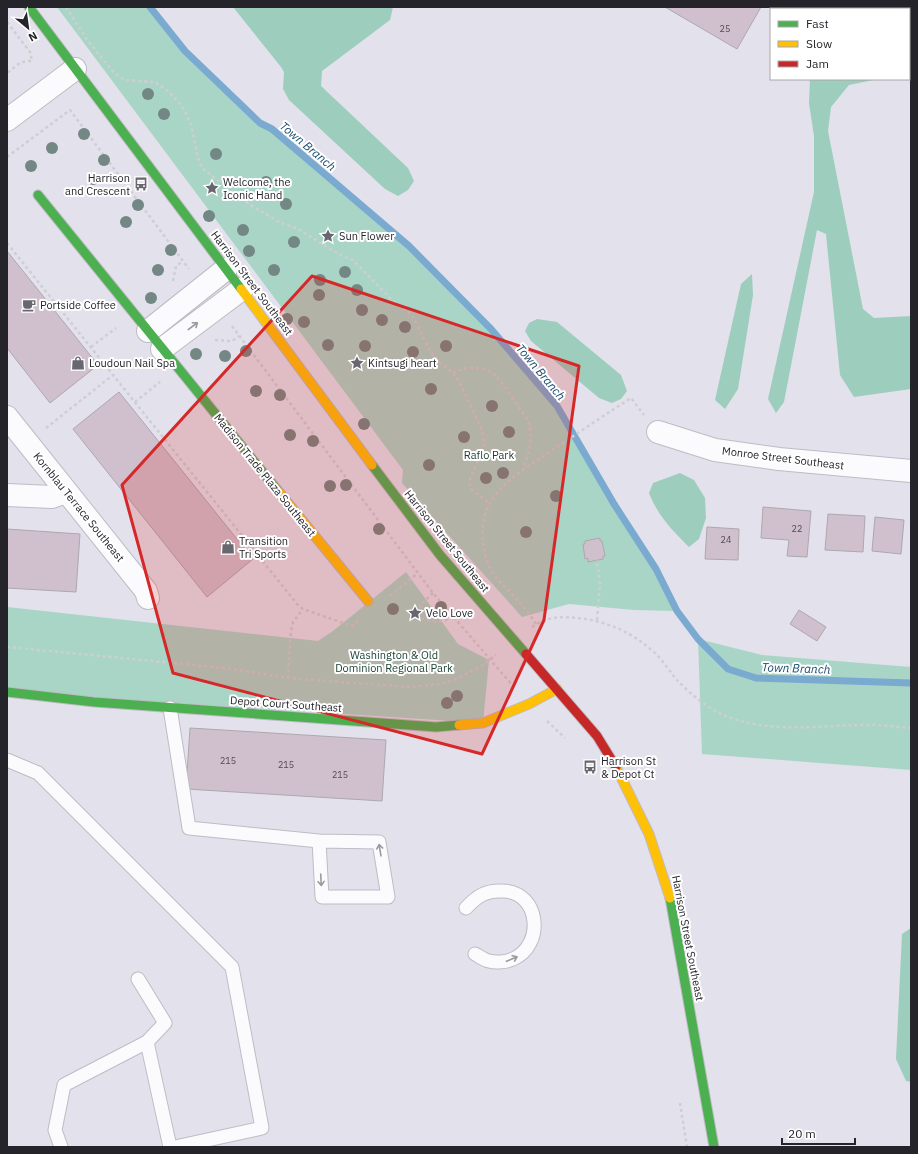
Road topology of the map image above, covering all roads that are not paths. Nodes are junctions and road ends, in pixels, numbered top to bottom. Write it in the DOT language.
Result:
graph roads {
  1 [pos="29,7"];
  2 [pos="75,69"];
  3 [pos="7,120"];
  4 [pos="38,194"];
  5 [pos="226,269"];
  6 [pos="242,289"];
  7 [pos="148,330"];
  8 [pos="162,349"];
  9 [pos="7,417"];
  10 [pos="658,432"];
  11 [pos="911,471"];
  12 [pos="66,492"];
  13 [pos="7,495"];
  14 [pos="148,598"];
  15 [pos="368,602"];
  16 [pos="557,689"];
  17 [pos="7,692"];
  18 [pos="170,708"];
  19 [pos="7,760"];
  20 [pos="319,841"];
  21 [pos="466,908"];
  22 [pos="475,954"];
  23 [pos="138,979"];
  24 [pos="147,1042"];
  25 [pos="62,1147"];
  26 [pos="170,1147"];
  27 [pos="175,1147"];
  28 [pos="714,1147"];
  1 -- 2 [label="street, Harrison Street Southeast"];
  2 -- 3 [label="street"];
  2 -- 5 [label="street, Harrison Street Southeast"];
  4 -- 7 [label="street, Madison Trade Plaza Southeast"];
  5 -- 6 [label="street, Harrison Street Southeast"];
  5 -- 7 [label="street"];
  8 -- 6 [label="street, one-way"];
  6 -- 16 [label="street, Harrison Street Southeast"];
  7 -- 8 [label="street, Madison Trade Plaza Southeast"];
  8 -- 15 [label="street, Madison Trade Plaza Southeast"];
  9 -- 12 [label="street, Kornblau Terrace Southeast"];
  10 -- 11 [label="street, Monroe Street Southeast"];
  12 -- 13 [label="street"];
  12 -- 14 [label="street, Kornblau Terrace Southeast"];
  16 -- 18 [label="street, Depot Court Southeast"];
  16 -- 28 [label="street, Harrison Street Southeast"];
  17 -- 18 [label="street, Depot Court Southeast"];
  18 -- 20 [label="lane"];
  19 -- 27 [label="lane"];
  20 -- 20 [label="lane, one-way"];
  22 -- 21 [label="lane, one-way"];
  23 -- 24 [label="lane"];
  24 -- 25 [label="lane"];
  24 -- 26 [label="lane"];
}
